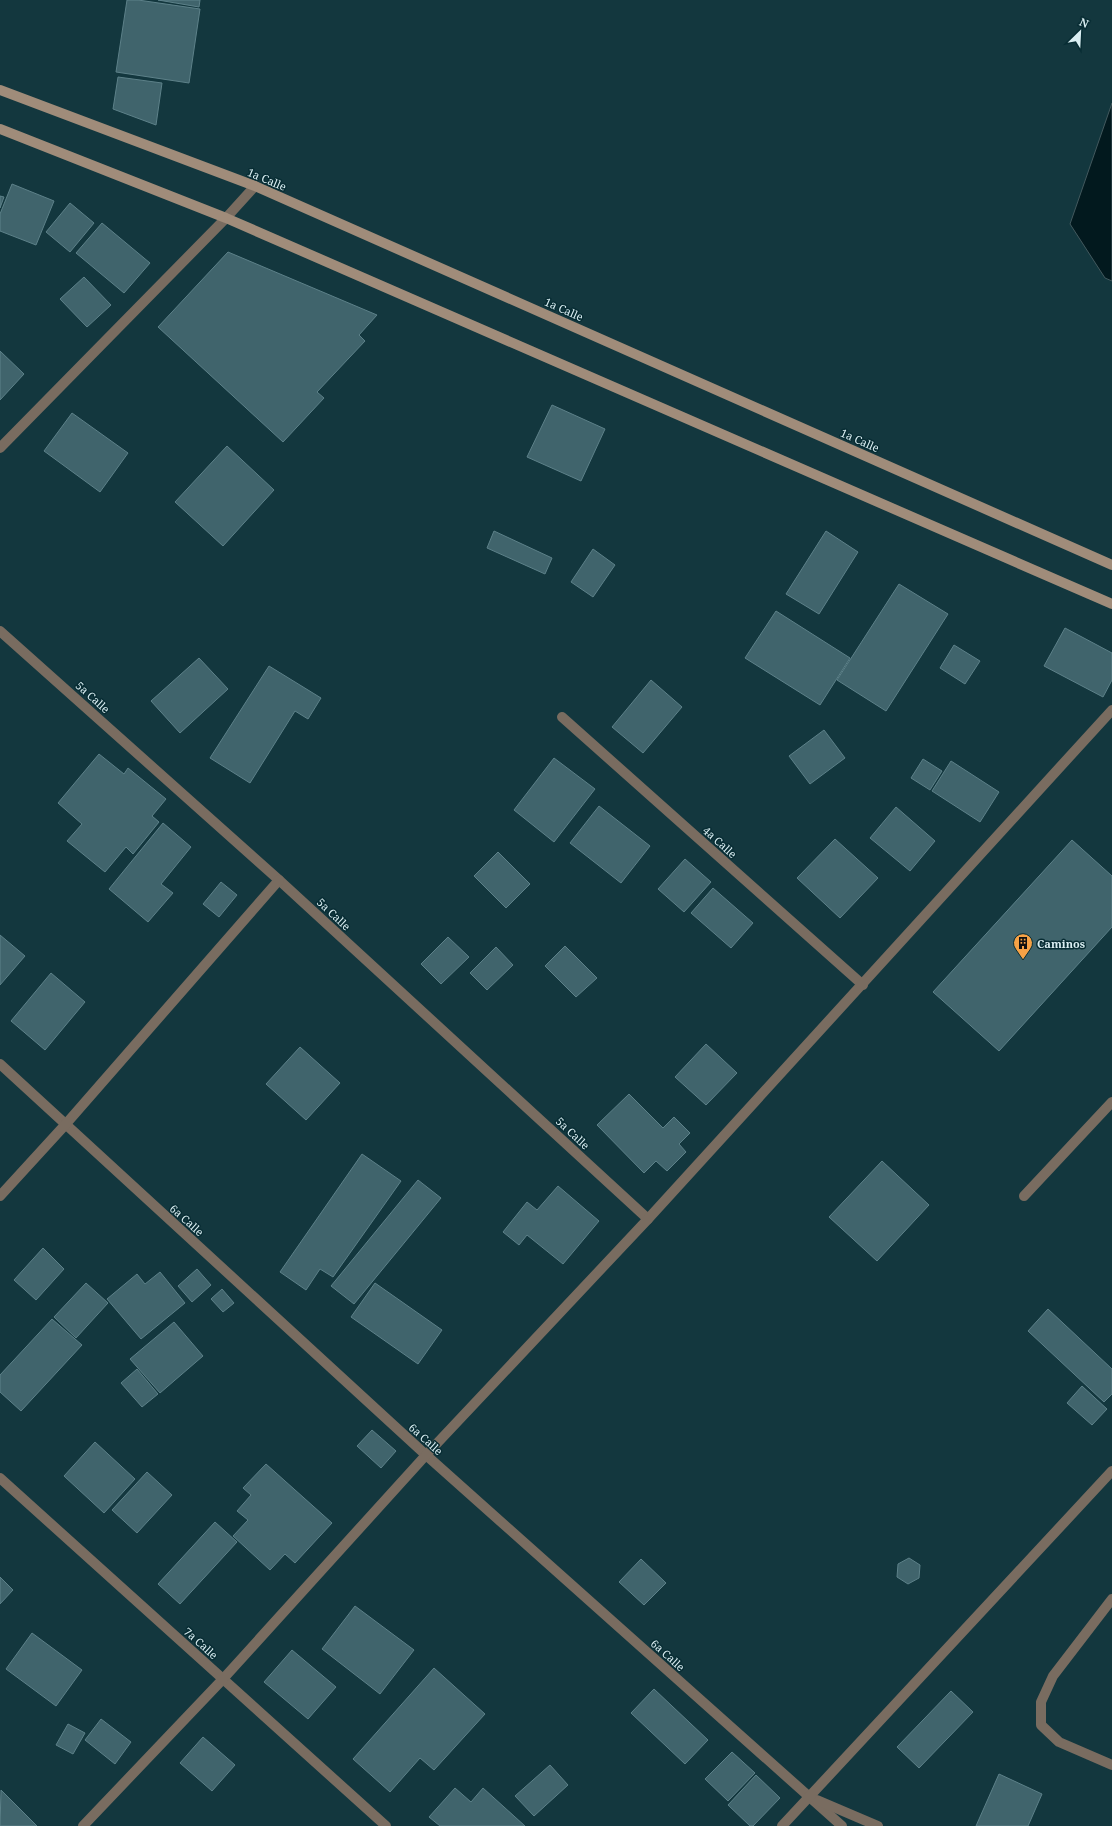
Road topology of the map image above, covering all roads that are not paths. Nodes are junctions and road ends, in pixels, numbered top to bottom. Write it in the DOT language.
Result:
graph roads {
  1 [pos="0,90"];
  2 [pos="0,129"];
  3 [pos="255,186"];
  4 [pos="226,218"];
  5 [pos="0,448"];
  6 [pos="1112,565"];
  7 [pos="1112,604"];
  8 [pos="0,631"];
  9 [pos="1112,710"];
  10 [pos="562,717"];
  11 [pos="279,880"];
  12 [pos="863,985"];
  13 [pos="0,1064"];
  14 [pos="1112,1102"];
  15 [pos="65,1125"];
  16 [pos="0,1196"];
  17 [pos="1024,1196"];
  18 [pos="648,1219"];
  19 [pos="426,1455"];
  20 [pos="1112,1471"];
  21 [pos="0,1478"];
  22 [pos="1112,1599"];
  23 [pos="222,1679"];
  24 [pos="1112,1765"];
  25 [pos="809,1797"];
  26 [pos="83,1826"];
  27 [pos="386,1826"];
  28 [pos="782,1826"];
  29 [pos="842,1826"];
  30 [pos="878,1826"];
  1 -- 3 [label="main road, 1a Calle"];
  2 -- 4 [label="main road"];
  3 -- 4 [label="street"];
  3 -- 6 [label="main road, 1a Calle"];
  4 -- 5 [label="street"];
  4 -- 7 [label="main road"];
  8 -- 11 [label="street, 5a Calle"];
  9 -- 12 [label="street"];
  10 -- 12 [label="street, 4a Calle"];
  11 -- 15 [label="street"];
  11 -- 18 [label="street, 5a Calle"];
  12 -- 18 [label="street"];
  13 -- 15 [label="street, 6a Calle"];
  14 -- 17 [label="street"];
  15 -- 16 [label="street"];
  15 -- 19 [label="street, 6a Calle"];
  18 -- 19 [label="street"];
  19 -- 23 [label="street"];
  19 -- 25 [label="street, 6a Calle"];
  20 -- 25 [label="street"];
  21 -- 23 [label="street, 7a Calle"];
  22 -- 24 [label="street"];
  23 -- 26 [label="street"];
  23 -- 27 [label="street, 7a Calle"];
  25 -- 28 [label="street"];
  25 -- 29 [label="street, 6a Calle"];
  25 -- 30 [label="street"];
}
